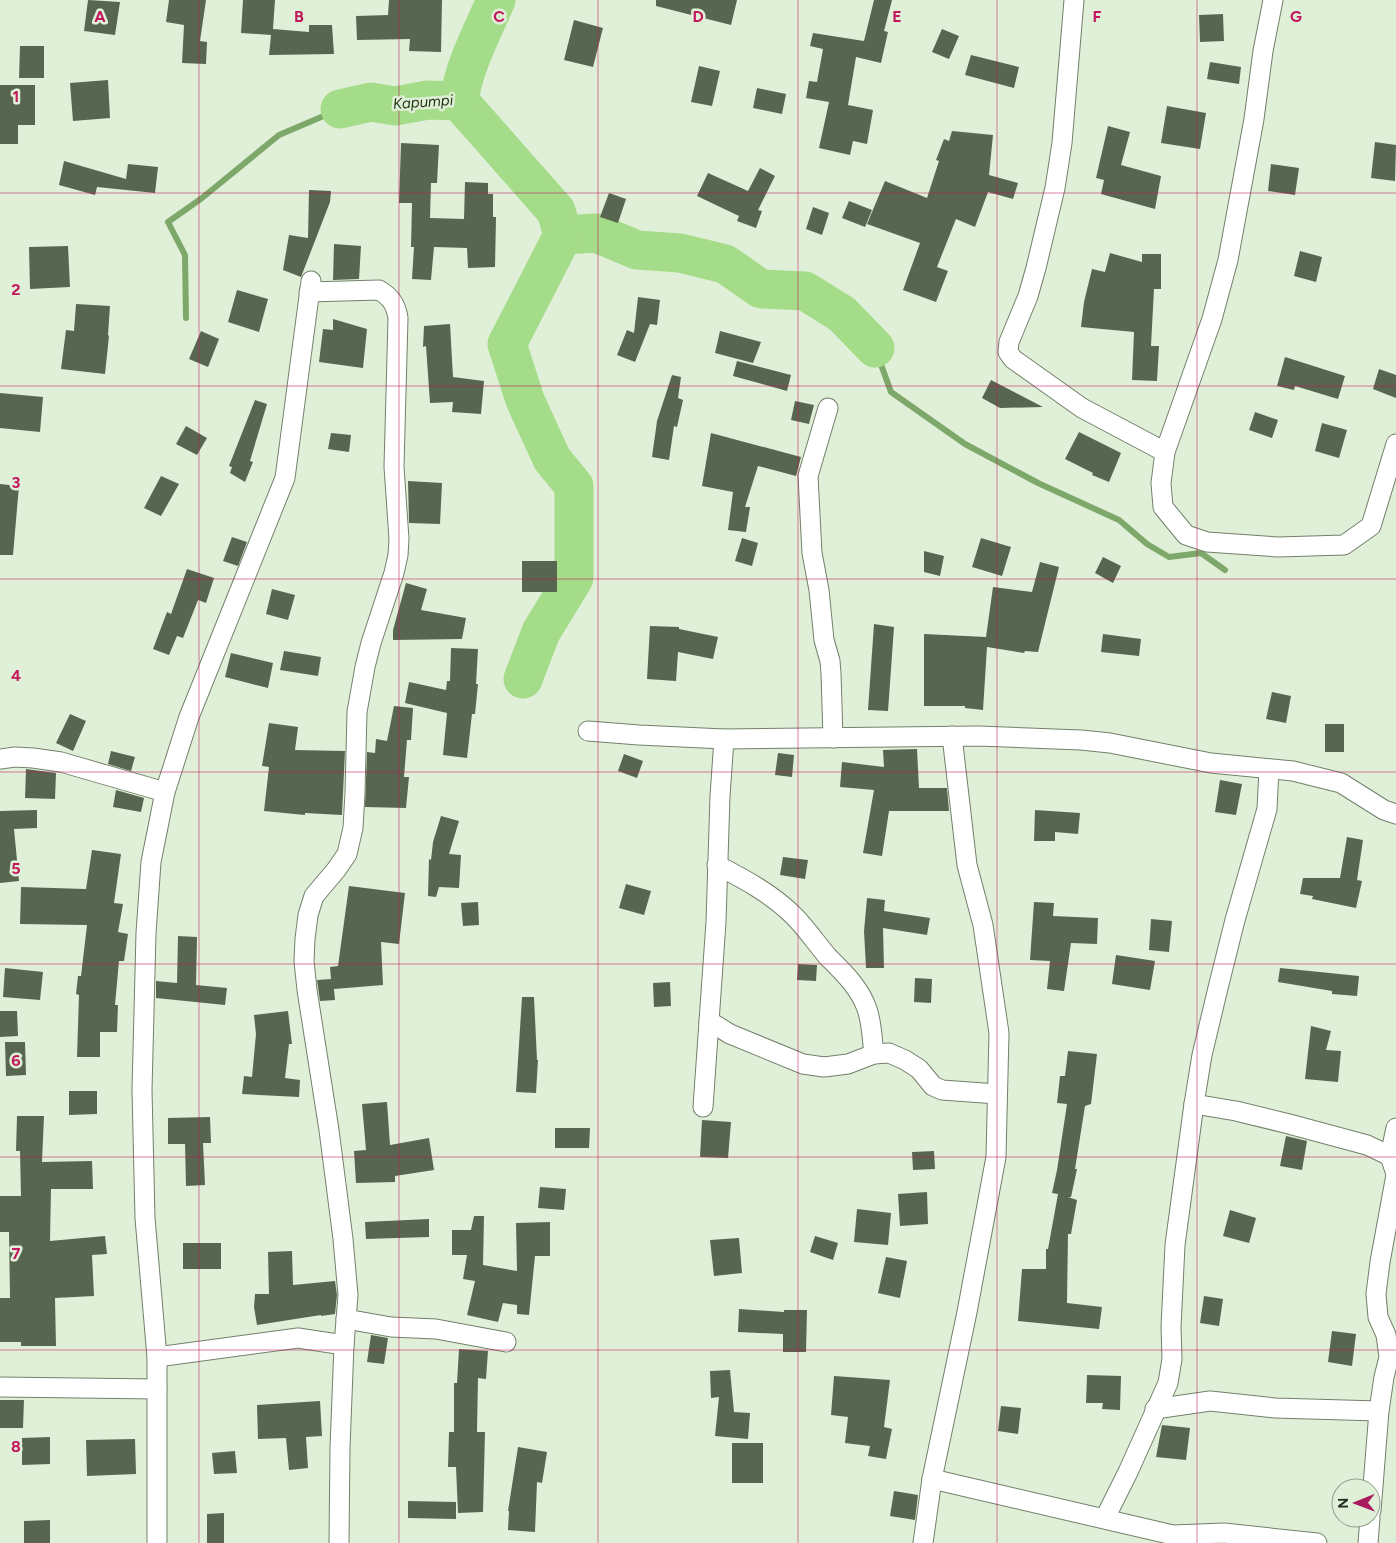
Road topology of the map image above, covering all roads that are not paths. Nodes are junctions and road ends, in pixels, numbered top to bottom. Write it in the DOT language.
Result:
graph roads {
  1 [pos="1074,0"];
  2 [pos="1273,0"];
  3 [pos="828,408"];
  4 [pos="1396,444"];
  5 [pos="1165,452"];
  6 [pos="588,731"];
  7 [pos="952,736"];
  8 [pos="833,738"];
  9 [pos="724,739"];
  10 [pos="0,759"];
  11 [pos="1269,769"];
  12 [pos="165,792"];
  13 [pos="1396,814"];
  14 [pos="717,865"];
  15 [pos="709,1021"];
  16 [pos="874,1054"];
  17 [pos="997,1094"];
  18 [pos="1194,1104"];
  19 [pos="703,1107"];
  20 [pos="1396,1128"];
  21 [pos="1390,1156"];
  22 [pos="1396,1174"];
  23 [pos="346,1319"];
  24 [pos="506,1342"];
  25 [pos="344,1345"];
  26 [pos="157,1357"];
  27 [pos="0,1387"];
  28 [pos="156,1389"];
  29 [pos="1155,1409"];
  30 [pos="1379,1411"];
  31 [pos="1374,1478"];
  32 [pos="932,1479"];
  33 [pos="1105,1518"];
  34 [pos="1369,1528"];
  35 [pos="1172,1539"];
  36 [pos="157,1543"];
  37 [pos="339,1543"];
  38 [pos="923,1543"];
  39 [pos="1318,1543"];
  40 [pos="1368,1543"];
  1 -- 5 [label="street"];
  2 -- 5 [label="street"];
  3 -- 8 [label="street"];
  4 -- 5 [label="street"];
  6 -- 9 [label="street"];
  7 -- 8 [label="street"];
  7 -- 11 [label="street"];
  7 -- 17 [label="street"];
  8 -- 9 [label="street"];
  9 -- 14 [label="street"];
  10 -- 12 [label="street"];
  11 -- 13 [label="street"];
  11 -- 18 [label="street"];
  12 -- 23 [label="street"];
  12 -- 26 [label="street"];
  14 -- 15 [label="street"];
  14 -- 16 [label="street"];
  15 -- 16 [label="street"];
  15 -- 19 [label="street"];
  16 -- 17 [label="street"];
  17 -- 32 [label="street"];
  18 -- 21 [label="street"];
  18 -- 29 [label="street"];
  20 -- 21 [label="street"];
  21 -- 22 [label="street"];
  22 -- 30 [label="street"];
  23 -- 24 [label="street"];
  23 -- 25 [label="street"];
  25 -- 26 [label="street"];
  25 -- 37 [label="street"];
  26 -- 28 [label="street"];
  27 -- 28 [label="street"];
  28 -- 36 [label="street"];
  29 -- 30 [label="street"];
  29 -- 33 [label="street"];
  30 -- 31 [label="street"];
  32 -- 33 [label="street"];
  32 -- 38 [label="street"];
  33 -- 35 [label="street"];
  34 -- 40 [label="street"];
  35 -- 39 [label="street"];
}
